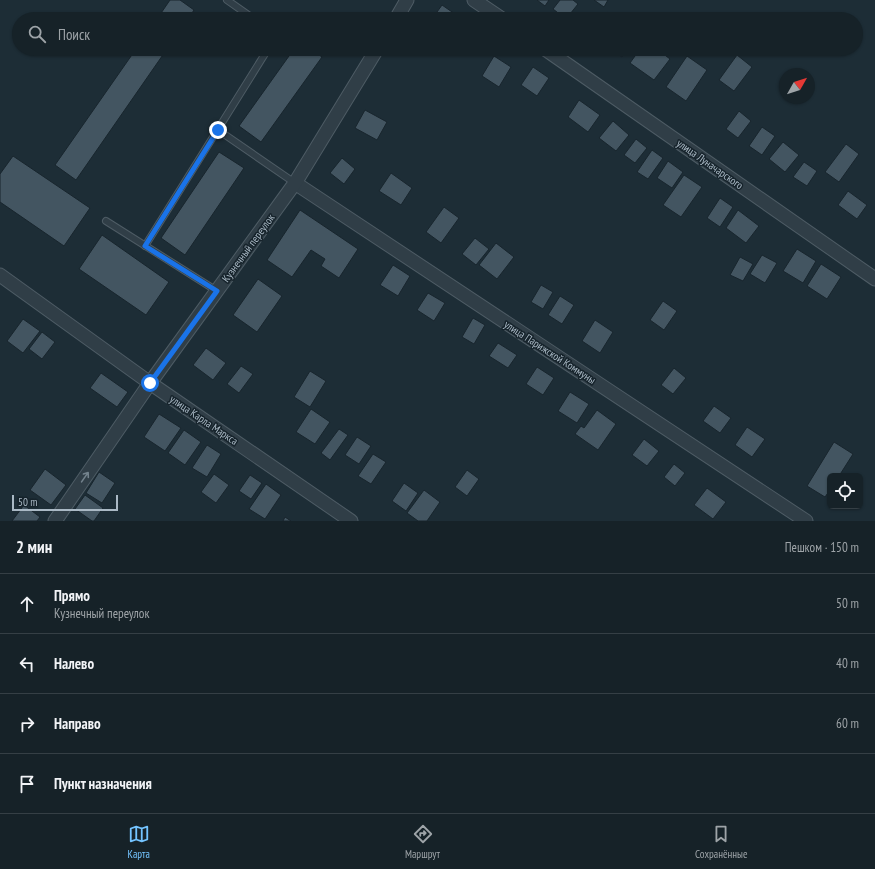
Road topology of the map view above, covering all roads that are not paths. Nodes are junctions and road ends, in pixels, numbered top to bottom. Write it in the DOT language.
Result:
graph roads {
  1 [pos="227,0"];
  2 [pos="407,0"];
  3 [pos="474,0"];
  4 [pos="244,12"];
  5 [pos="400,12"];
  6 [pos="492,12"];
  7 [pos="264,56"];
  8 [pos="373,56"];
  9 [pos="555,56"];
  10 [pos="218,130"];
  11 [pos="295,184"];
  12 [pos="106,221"];
  13 [pos="145,246"];
  14 [pos="0,275"];
  15 [pos="875,279"];
  16 [pos="217,291"];
  17 [pos="150,383"];
  18 [pos="55,521"];
  19 [pos="351,521"];
  20 [pos="806,521"];
  1 -- 4 [label="lane"];
  2 -- 5 [label="street"];
  3 -- 6 [label="street"];
  7 -- 10 [label="lane"];
  8 -- 11 [label="street, Кузнечный переулок"];
  9 -- 15 [label="street, улица Луначарского"];
  10 -- 11 [label="lane"];
  10 -- 13 [label="lane"];
  11 -- 16 [label="street, Кузнечный переулок"];
  11 -- 20 [label="street, улица Парижской Коммуны"];
  12 -- 13 [label="lane"];
  13 -- 16 [label="lane"];
  14 -- 17 [label="street, улица Карла Маркса"];
  16 -- 17 [label="street, Кузнечный переулок"];
  18 -- 17 [label="street, Кузнечный переулок, one-way"];
  17 -- 19 [label="street, улица Карла Маркса"];
}
